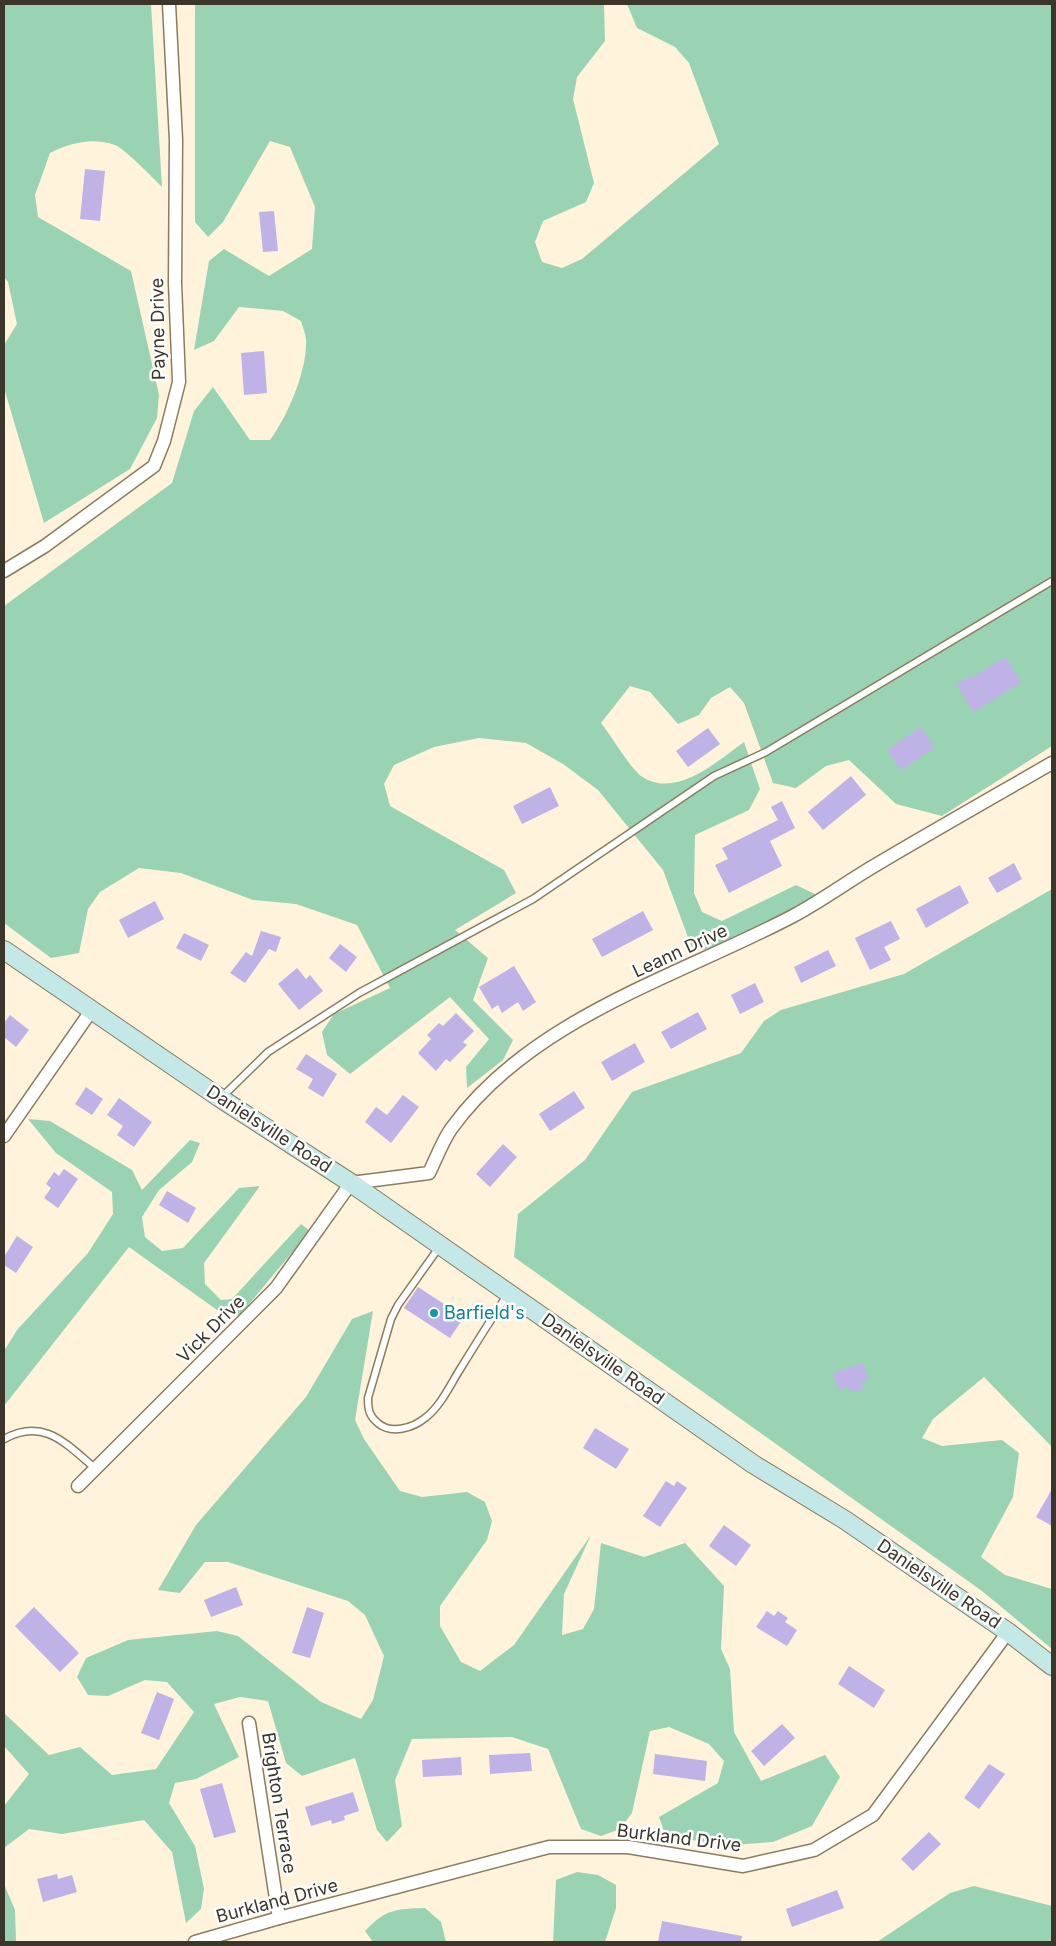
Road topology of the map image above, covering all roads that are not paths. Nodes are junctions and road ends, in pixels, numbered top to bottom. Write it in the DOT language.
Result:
graph roads {
  1 [pos="169,4"];
  2 [pos="4,571"];
  3 [pos="1052,581"];
  4 [pos="1052,763"];
  5 [pos="4,950"];
  6 [pos="91,1011"];
  7 [pos="220,1098"];
  8 [pos="4,1136"];
  9 [pos="352,1183"];
  10 [pos="441,1245"];
  11 [pos="509,1293"];
  12 [pos="4,1439"];
  13 [pos="96,1469"];
  14 [pos="78,1486"];
  15 [pos="1008,1632"];
  16 [pos="1052,1666"];
  17 [pos="249,1723"];
  18 [pos="279,1918"];
  19 [pos="195,1942"];
  1 -- 2 [label="street, Payne Drive"];
  3 -- 7 [label="lane"];
  4 -- 9 [label="street, Leann Drive"];
  5 -- 6 [label="main road, Danielsville Road"];
  6 -- 7 [label="main road, Danielsville Road"];
  6 -- 8 [label="street"];
  7 -- 9 [label="main road, Danielsville Road"];
  9 -- 10 [label="main road, Danielsville Road"];
  9 -- 13 [label="street, Vick Drive"];
  10 -- 11 [label="main road, Danielsville Road"];
  10 -- 11 [label="lane"];
  11 -- 15 [label="main road, Danielsville Road"];
  12 -- 13 [label="lane"];
  13 -- 14 [label="street, Vick Drive"];
  15 -- 16 [label="main road, Danielsville Road"];
  15 -- 18 [label="street, Burkland Drive"];
  17 -- 18 [label="street, Brighton Terrace"];
  18 -- 19 [label="street, Burkland Drive"];
}
